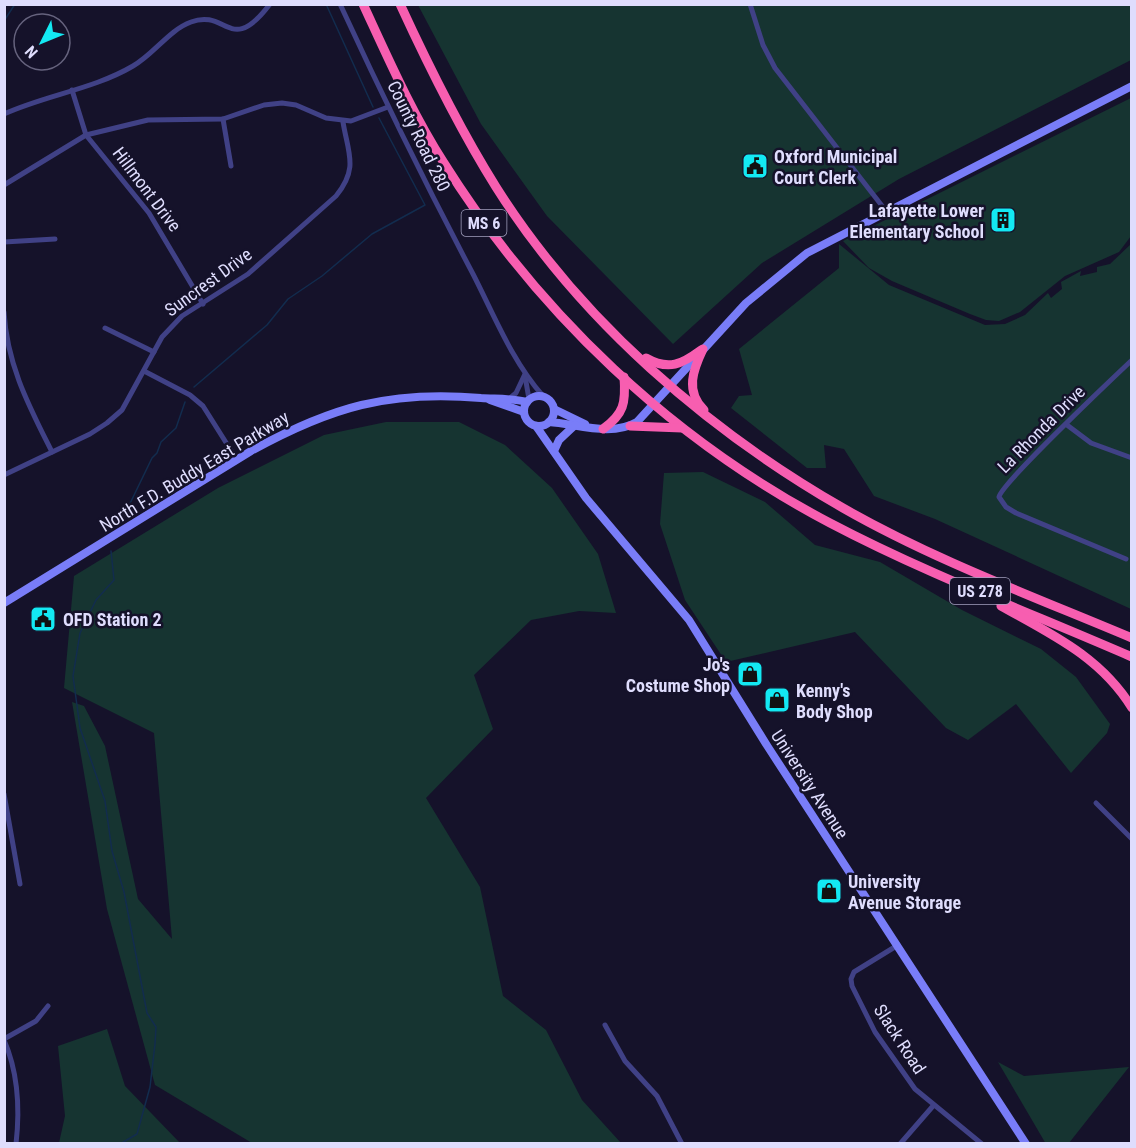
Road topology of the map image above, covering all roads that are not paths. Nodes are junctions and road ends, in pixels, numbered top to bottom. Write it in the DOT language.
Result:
graph roads {
  1 [pos="270,4"];
  2 [pos="340,4"];
  3 [pos="363,4"];
  4 [pos="400,4"];
  5 [pos="750,4"];
  6 [pos="1131,86"];
  7 [pos="72,90"];
  8 [pos="388,107"];
  9 [pos="4,114"];
  10 [pos="223,119"];
  11 [pos="343,122"];
  12 [pos="87,135"];
  13 [pos="231,166"];
  14 [pos="4,185"];
  15 [pos="886,211"];
  16 [pos="55,239"];
  17 [pos="4,242"];
  18 [pos="203,304"];
  19 [pos="4,312"];
  20 [pos="5,318"];
  21 [pos="105,328"];
  22 [pos="629,348"];
  23 [pos="703,349"];
  24 [pos="154,352"];
  25 [pos="1131,360"];
  26 [pos="144,370"];
  27 [pos="525,374"];
  28 [pos="624,378"];
  29 [pos="671,386"];
  30 [pos="543,396"];
  31 [pos="483,398"];
  32 [pos="510,398"];
  33 [pos="528,400"];
  34 [pos="654,406"];
  35 [pos="554,409"];
  36 [pos="524,412"];
  37 [pos="548,423"];
  38 [pos="574,425"];
  39 [pos="1067,425"];
  40 [pos="536,426"];
  41 [pos="590,426"];
  42 [pos="630,426"];
  43 [pos="682,428"];
  44 [pos="603,429"];
  45 [pos="726,431"];
  46 [pos="554,451"];
  47 [pos="52,452"];
  48 [pos="1131,458"];
  49 [pos="237,460"];
  50 [pos="4,475"];
  51 [pos="1126,559"];
  52 [pos="957,581"];
  53 [pos="4,603"];
  54 [pos="1131,638"];
  55 [pos="1131,657"];
  56 [pos="1131,708"];
  57 [pos="5,798"];
  58 [pos="1096,803"];
  59 [pos="1131,839"];
  60 [pos="20,884"];
  61 [pos="898,945"];
  62 [pos="48,1006"];
  63 [pos="605,1025"];
  64 [pos="4,1040"];
  65 [pos="933,1106"];
  66 [pos="16,1143"];
  67 [pos="682,1143"];
  68 [pos="900,1143"];
  69 [pos="982,1143"];
  70 [pos="1026,1143"];
  1 -- 7 [label="street"];
  2 -- 8 [label="street, County Road 280"];
  3 -- 28 [label="highway, MS 6"];
  4 -- 22 [label="highway, MS 6"];
  5 -- 15 [label="street"];
  6 -- 15 [label="main road"];
  7 -- 9 [label="street"];
  7 -- 12 [label="street, Hillmont Drive"];
  8 -- 11 [label="street"];
  8 -- 27 [label="street, County Road 280"];
  10 -- 11 [label="street"];
  10 -- 12 [label="street"];
  10 -- 13 [label="street"];
  11 -- 18 [label="street, Suncrest Drive"];
  12 -- 14 [label="street"];
  12 -- 18 [label="street, Hillmont Drive"];
  15 -- 23 [label="main road"];
  16 -- 17 [label="street"];
  18 -- 24 [label="street, Suncrest Drive"];
  19 -- 20 [label="street"];
  20 -- 47 [label="street"];
  21 -- 24 [label="street"];
  22 -- 23 [label="highway"];
  22 -- 29 [label="highway, MS 6"];
  23 -- 29 [label="main road"];
  23 -- 45 [label="highway"];
  24 -- 26 [label="street, Suncrest Drive"];
  25 -- 39 [label="street, La Rhonda Drive"];
  26 -- 47 [label="street, Suncrest Drive"];
  26 -- 49 [label="street"];
  27 -- 30 [label="street"];
  27 -- 32 [label="street"];
  27 -- 33 [label="street"];
  28 -- 34 [label="highway, MS 6"];
  28 -- 44 [label="highway"];
  29 -- 34 [label="main road"];
  29 -- 45 [label="highway, US 278"];
  30 -- 33 [label="main road"];
  30 -- 35 [label="main road"];
  31 -- 32 [label="main road, North F.D. Buddy East Parkway"];
  31 -- 36 [label="main road"];
  31 -- 49 [label="main road, North F.D. Buddy East Parkway"];
  32 -- 33 [label="main road, North F.D. Buddy East Parkway"];
  33 -- 36 [label="main road"];
  34 -- 42 [label="main road"];
  34 -- 43 [label="highway, US 278"];
  35 -- 37 [label="main road"];
  35 -- 41 [label="main road"];
  36 -- 40 [label="main road"];
  37 -- 38 [label="main road"];
  37 -- 40 [label="main road"];
  37 -- 46 [label="main road, University Avenue"];
  38 -- 41 [label="main road"];
  38 -- 46 [label="main road"];
  39 -- 48 [label="street"];
  39 -- 51 [label="street, La Rhonda Drive"];
  40 -- 46 [label="main road, University Avenue"];
  41 -- 44 [label="main road"];
  42 -- 43 [label="highway"];
  42 -- 44 [label="main road"];
  43 -- 52 [label="highway, US 278"];
  45 -- 54 [label="highway, US 278"];
  46 -- 61 [label="main road, University Avenue"];
  47 -- 50 [label="street, Suncrest Drive"];
  49 -- 53 [label="main road, North F.D. Buddy East Parkway"];
  52 -- 55 [label="highway, US 278"];
  52 -- 56 [label="highway"];
  57 -- 60 [label="street"];
  58 -- 59 [label="street"];
  61 -- 65 [label="street, Slack Road"];
  61 -- 70 [label="main road, University Avenue"];
  62 -- 64 [label="street"];
  63 -- 67 [label="street"];
  64 -- 66 [label="street"];
  65 -- 68 [label="street"];
  65 -- 69 [label="street, Slack Road"];
}
